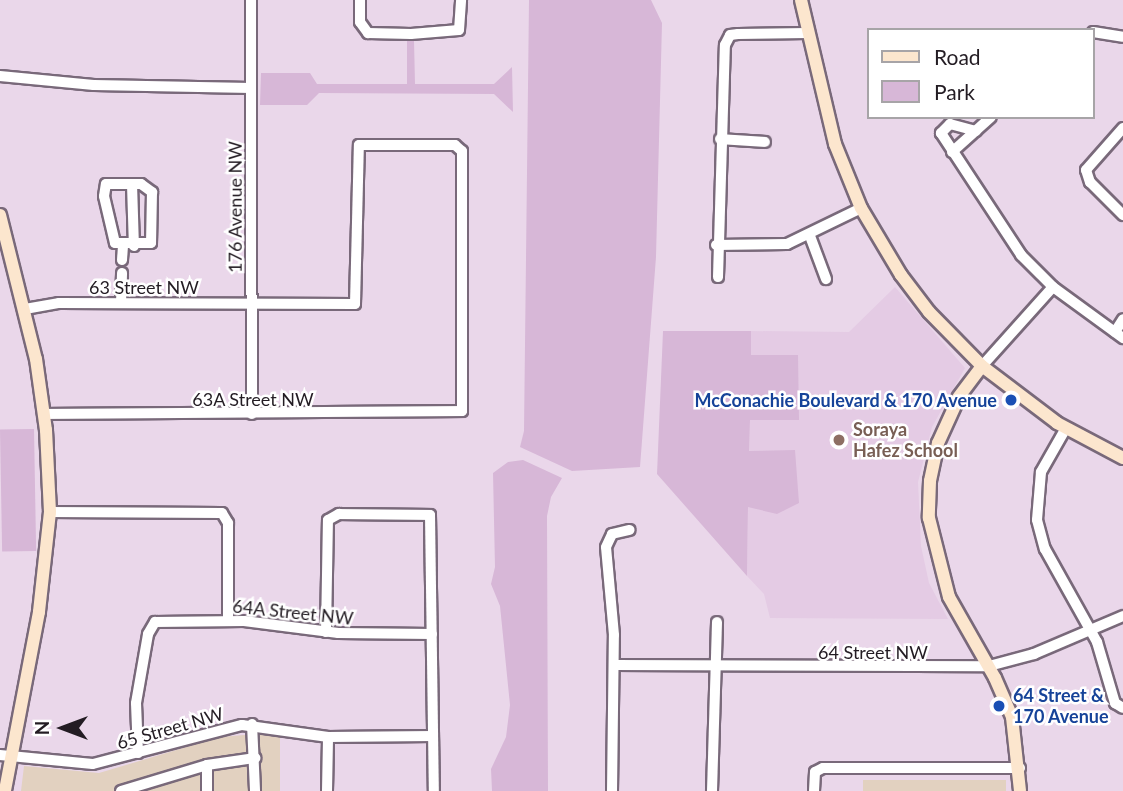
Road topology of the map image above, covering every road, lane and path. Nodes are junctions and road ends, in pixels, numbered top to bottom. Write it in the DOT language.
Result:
graph roads {
  1 [pos="251,0"];
  2 [pos="360,0"];
  3 [pos="461,0"];
  4 [pos="801,0"];
  5 [pos="1095,32"];
  6 [pos="807,33"];
  7 [pos="1123,37"];
  8 [pos="0,76"];
  9 [pos="251,88"];
  10 [pos="989,119"];
  11 [pos="1123,128"];
  12 [pos="976,131"];
  13 [pos="720,139"];
  14 [pos="765,142"];
  15 [pos="952,152"];
  16 [pos="132,184"];
  17 [pos="862,208"];
  18 [pos="0,215"];
  19 [pos="1123,215"];
  20 [pos="810,236"];
  21 [pos="716,245"];
  22 [pos="128,246"];
  23 [pos="122,260"];
  24 [pos="122,274"];
  25 [pos="718,278"];
  26 [pos="825,279"];
  27 [pos="1053,286"];
  28 [pos="121,303"];
  29 [pos="251,304"];
  30 [pos="25,309"];
  31 [pos="1123,318"];
  32 [pos="1119,335"];
  33 [pos="982,366"];
  34 [pos="462,411"];
  35 [pos="44,414"];
  36 [pos="252,414"];
  37 [pos="1066,428"];
  38 [pos="1123,458"];
  39 [pos="50,512"];
  40 [pos="630,530"];
  41 [pos="1123,616"];
  42 [pos="228,620"];
  43 [pos="717,622"];
  44 [pos="1091,630"];
  45 [pos="326,632"];
  46 [pos="432,635"];
  47 [pos="614,665"];
  48 [pos="714,665"];
  49 [pos="989,666"];
  50 [pos="1120,707"];
  51 [pos="252,724"];
  52 [pos="433,736"];
  53 [pos="328,737"];
  54 [pos="138,753"];
  55 [pos="0,755"];
  56 [pos="256,758"];
  57 [pos="13,761"];
  58 [pos="206,765"];
  59 [pos="1020,768"];
  60 [pos="159,780"];
  61 [pos="5,791"];
  62 [pos="13,791"];
  63 [pos="121,791"];
  64 [pos="159,791"];
  65 [pos="207,791"];
  66 [pos="256,791"];
  67 [pos="327,791"];
  68 [pos="434,791"];
  69 [pos="612,791"];
  70 [pos="712,791"];
  71 [pos="814,791"];
  72 [pos="1020,791"];
  1 -- 9 [label="street, 176 Avenue NW"];
  2 -- 3 [label="street"];
  4 -- 6 [label="street"];
  5 -- 7 [label="street"];
  6 -- 13 [label="street"];
  6 -- 17 [label="street"];
  8 -- 9 [label="street"];
  9 -- 29 [label="street, 176 Avenue NW"];
  10 -- 12 [label="street"];
  11 -- 19 [label="street"];
  12 -- 15 [label="street"];
  12 -- 15 [label="street"];
  13 -- 14 [label="street"];
  13 -- 21 [label="street"];
  15 -- 27 [label="street"];
  16 -- 22 [label="street"];
  16 -- 22 [label="street"];
  16 -- 22 [label="street"];
  17 -- 20 [label="street"];
  17 -- 33 [label="street"];
  18 -- 30 [label="street"];
  20 -- 21 [label="street"];
  20 -- 26 [label="street"];
  21 -- 25 [label="street"];
  22 -- 23 [label="street"];
  24 -- 28 [label="street"];
  27 -- 32 [label="street"];
  27 -- 33 [label="street"];
  28 -- 29 [label="street, 63 Street NW"];
  28 -- 30 [label="street, 63 Street NW"];
  29 -- 34 [label="street, 63 Street NW"];
  29 -- 36 [label="street, 176 Avenue NW"];
  30 -- 35 [label="street"];
  31 -- 32 [label="street"];
  33 -- 37 [label="street"];
  33 -- 49 [label="street"];
  34 -- 36 [label="street, 63A Street NW"];
  35 -- 36 [label="street, 63A Street NW"];
  35 -- 39 [label="street"];
  37 -- 38 [label="street"];
  37 -- 44 [label="street"];
  39 -- 42 [label="street"];
  39 -- 57 [label="street"];
  40 -- 47 [label="street"];
  41 -- 44 [label="street, 64 Street NW"];
  42 -- 45 [label="street, 64A Street NW"];
  42 -- 54 [label="street, 64A Street NW"];
  43 -- 48 [label="street"];
  44 -- 49 [label="street, 64 Street NW"];
  44 -- 50 [label="street"];
  45 -- 46 [label="street, 64A Street NW"];
  45 -- 46 [label="street"];
  46 -- 52 [label="street"];
  47 -- 48 [label="street, 64 Street NW"];
  47 -- 69 [label="street"];
  48 -- 49 [label="street, 64 Street NW"];
  48 -- 70 [label="street"];
  49 -- 59 [label="street"];
  51 -- 53 [label="street, 65 Street NW"];
  51 -- 54 [label="street, 65 Street NW"];
  51 -- 56 [label="street"];
  52 -- 53 [label="street, 65 Street NW"];
  52 -- 68 [label="street"];
  53 -- 67 [label="street"];
  54 -- 57 [label="street, 65 Street NW"];
  55 -- 57 [label="street, 65 Street NW"];
  56 -- 58 [label="street"];
  56 -- 66 [label="street"];
  57 -- 61 [label="street"];
  57 -- 62 [label="street"];
  58 -- 60 [label="street"];
  58 -- 65 [label="street"];
  59 -- 71 [label="street"];
  59 -- 72 [label="street"];
  60 -- 63 [label="street"];
  60 -- 64 [label="street"];
}
